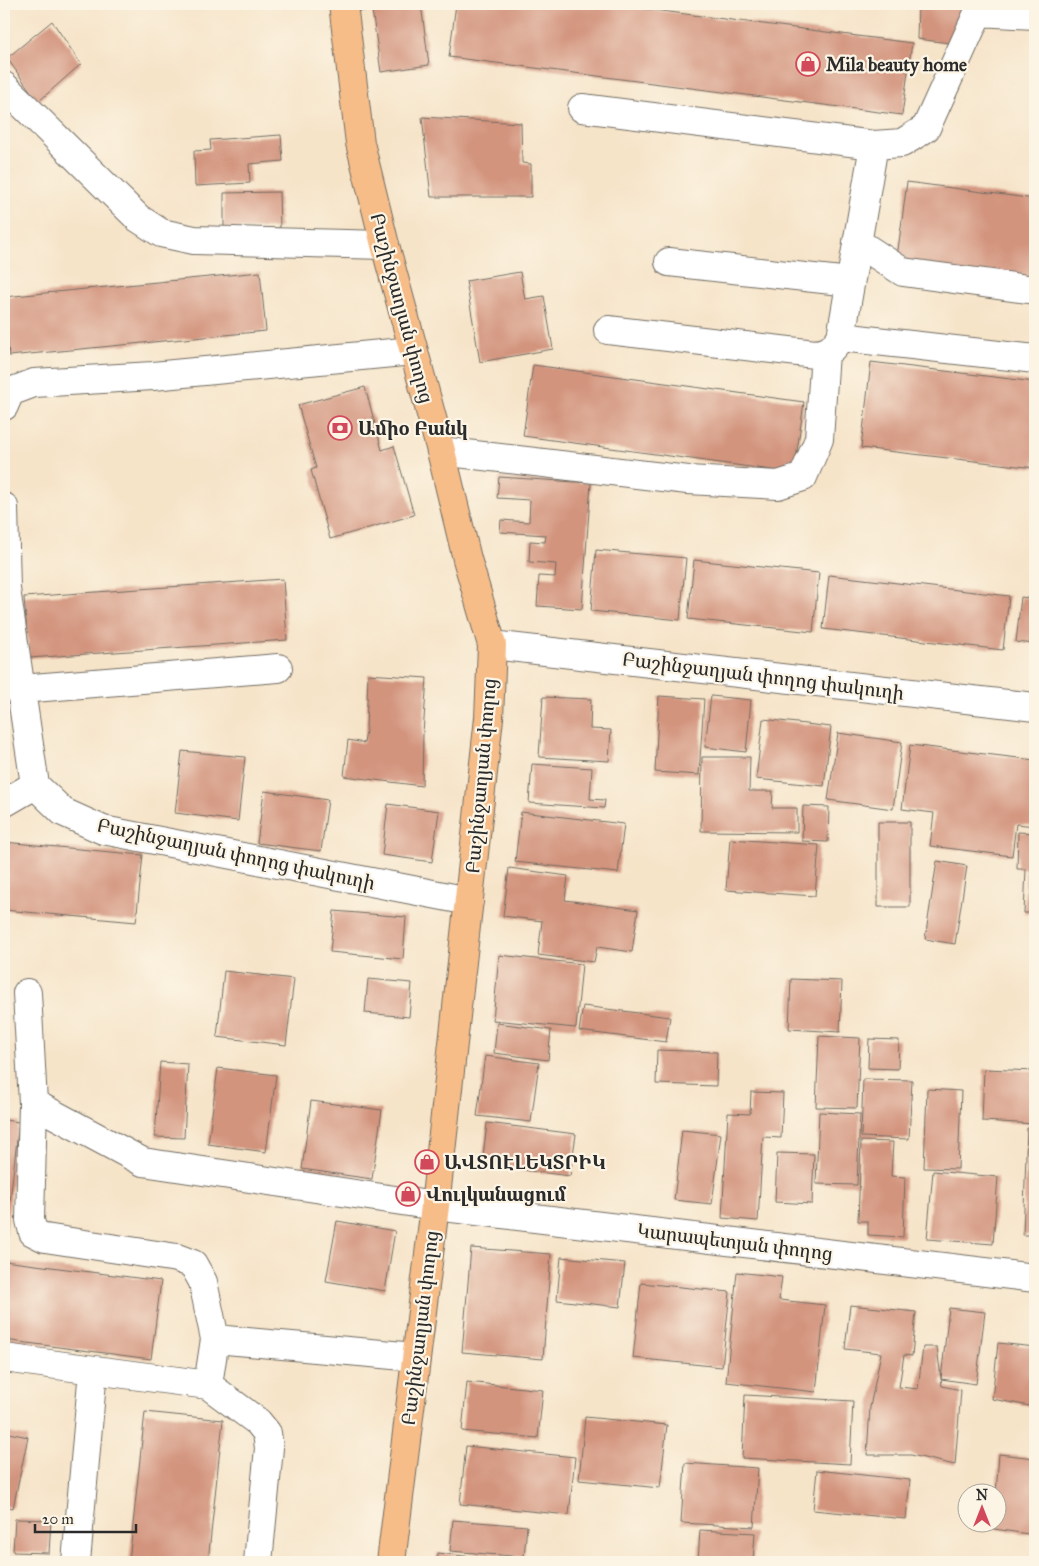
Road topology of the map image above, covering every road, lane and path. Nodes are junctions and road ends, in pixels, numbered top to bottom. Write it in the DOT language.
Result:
graph roads {
  1 [pos="343,4"];
  2 [pos="980,8"];
  3 [pos="1035,16"];
  4 [pos="4,86"];
  5 [pos="582,108"];
  6 [pos="874,145"];
  7 [pos="857,242"];
  8 [pos="384,245"];
  9 [pos="669,262"];
  10 [pos="850,282"];
  11 [pos="1035,290"];
  12 [pos="608,330"];
  13 [pos="833,345"];
  14 [pos="413,351"];
  15 [pos="1035,360"];
  16 [pos="4,406"];
  17 [pos="441,451"];
  18 [pos="4,507"];
  19 [pos="5,589"];
  20 [pos="492,645"];
  21 [pos="278,668"];
  22 [pos="21,689"];
  23 [pos="1035,707"];
  24 [pos="35,785"];
  25 [pos="4,803"];
  26 [pos="469,901"];
  27 [pos="27,993"];
  28 [pos="34,1103"];
  29 [pos="435,1206"];
  30 [pos="1035,1278"];
  31 [pos="215,1338"];
  32 [pos="416,1357"];
  33 [pos="4,1358"];
  34 [pos="93,1370"];
  35 [pos="208,1385"];
  36 [pos="76,1562"];
  37 [pos="258,1562"];
  38 [pos="392,1562"];
  1 -- 8 [label="main road, Բաշինջաղյան փողոց"];
  2 -- 3 [label="street"];
  2 -- 6 [label="street"];
  4 -- 8 [label="street"];
  5 -- 6 [label="street"];
  6 -- 7 [label="street"];
  7 -- 10 [label="street"];
  7 -- 11 [label="street"];
  8 -- 14 [label="main road, Բաշինջաղյան փողոց"];
  9 -- 10 [label="street"];
  10 -- 13 [label="street"];
  12 -- 13 [label="street"];
  13 -- 15 [label="street"];
  13 -- 17 [label="street"];
  14 -- 16 [label="street"];
  14 -- 17 [label="main road, Բաշինջաղյան փողոց"];
  17 -- 20 [label="main road, Բաշինջաղյան փողոց"];
  18 -- 19 [label="street"];
  19 -- 22 [label="street"];
  20 -- 23 [label="street, Բաշինջաղյան փողոց փակուղի"];
  20 -- 26 [label="main road, Բաշինջաղյան փողոց"];
  21 -- 22 [label="street"];
  22 -- 24 [label="street"];
  24 -- 25 [label="street"];
  24 -- 26 [label="street, Բաշինջաղյան փողոց փակուղի"];
  26 -- 29 [label="main road, Բաշինջաղյան փողոց"];
  27 -- 28 [label="street"];
  28 -- 29 [label="street, Կարապետյան փողոց"];
  28 -- 31 [label="street"];
  29 -- 30 [label="street, Կարապետյան փողոց"];
  29 -- 32 [label="main road, Բաշինջաղյան փողոց"];
  31 -- 32 [label="street"];
  31 -- 35 [label="street"];
  32 -- 38 [label="main road, Բաշինջաղյան փողոց"];
  33 -- 34 [label="street"];
  34 -- 35 [label="street"];
  34 -- 36 [label="street"];
  35 -- 37 [label="street"];
}
